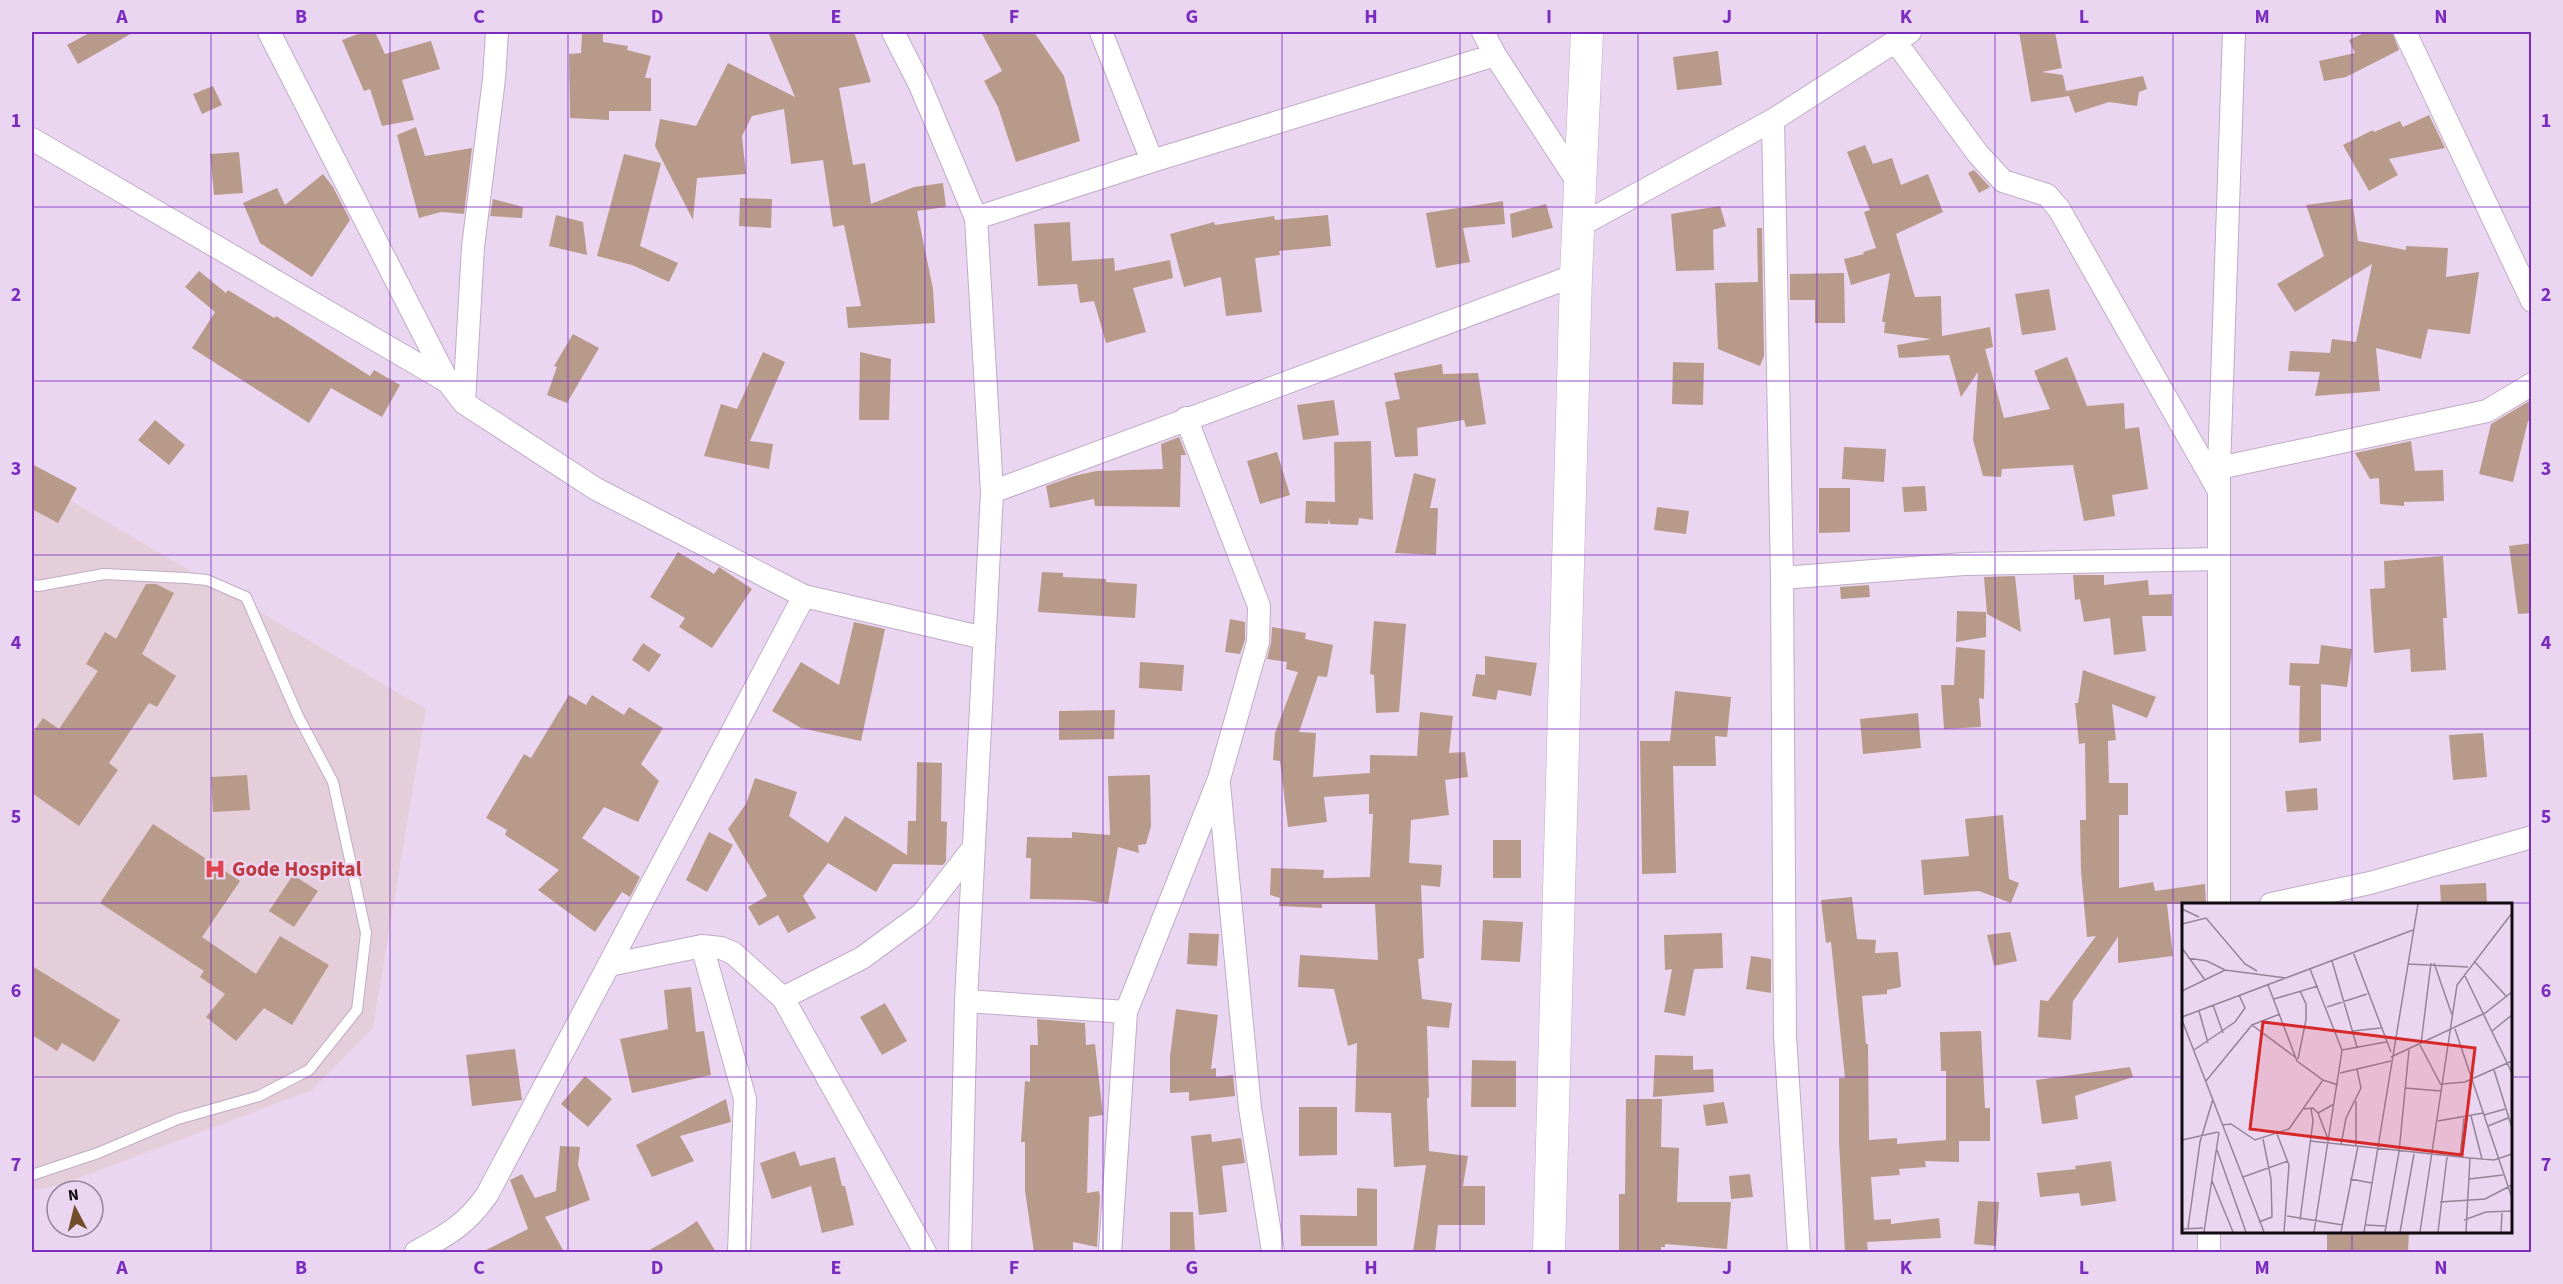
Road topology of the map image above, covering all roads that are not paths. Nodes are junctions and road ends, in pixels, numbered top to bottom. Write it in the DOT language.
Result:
graph roads {
  1 [pos="269,32"];
  2 [pos="497,32"];
  3 [pos="893,32"];
  4 [pos="1101,32"];
  5 [pos="1483,32"];
  6 [pos="1587,32"];
  7 [pos="2234,32"];
  8 [pos="2404,32"];
  9 [pos="1902,36"];
  10 [pos="1495,55"];
  11 [pos="1773,120"];
  12 [pos="32,139"];
  13 [pos="1152,161"];
  14 [pos="1580,184"];
  15 [pos="976,218"];
  16 [pos="1579,226"];
  17 [pos="1576,275"];
  18 [pos="2532,301"];
  19 [pos="448,382"];
  20 [pos="2532,384"];
  21 [pos="465,404"];
  22 [pos="1186,418"];
  23 [pos="2219,468"];
  24 [pos="2219,491"];
  25 [pos="992,492"];
  26 [pos="2219,559"];
  27 [pos="1782,578"];
  28 [pos="32,585"];
  29 [pos="804,596"];
  30 [pos="984,638"];
  31 [pos="1219,780"];
  32 [pos="2532,837"];
  33 [pos="974,847"];
  34 [pos="2219,903"];
  35 [pos="2276,903"];
  36 [pos="702,946"];
  37 [pos="609,965"];
  38 [pos="783,998"];
  39 [pos="966,1001"];
  40 [pos="1126,1012"];
  41 [pos="32,1175"];
  42 [pos="2210,1233"];
  43 [pos="416,1252"];
  44 [pos="739,1252"];
  45 [pos="925,1252"];
  46 [pos="960,1252"];
  47 [pos="1110,1252"];
  48 [pos="1273,1252"];
  49 [pos="1550,1252"];
  50 [pos="1799,1252"];
  51 [pos="2209,1252"];
  1 -- 19 [label="street"];
  2 -- 21 [label="street"];
  3 -- 15 [label="street"];
  4 -- 13 [label="street"];
  5 -- 10 [label="street"];
  6 -- 14 [label="street"];
  7 -- 23 [label="street"];
  8 -- 18 [label="street"];
  9 -- 11 [label="street"];
  9 -- 24 [label="street"];
  10 -- 13 [label="street"];
  10 -- 14 [label="street"];
  11 -- 16 [label="street"];
  11 -- 27 [label="street"];
  12 -- 19 [label="street"];
  13 -- 15 [label="street"];
  14 -- 16 [label="street"];
  15 -- 25 [label="street"];
  16 -- 17 [label="street"];
  17 -- 22 [label="street"];
  17 -- 49 [label="street"];
  19 -- 21 [label="street"];
  20 -- 23 [label="street"];
  21 -- 29 [label="street"];
  22 -- 25 [label="street"];
  22 -- 31 [label="street"];
  23 -- 24 [label="street"];
  24 -- 26 [label="street"];
  25 -- 30 [label="street"];
  26 -- 27 [label="street"];
  26 -- 34 [label="street"];
  27 -- 50 [label="street"];
  28 -- 41 [label="lane"];
  29 -- 30 [label="street"];
  29 -- 37 [label="street"];
  30 -- 33 [label="street"];
  31 -- 40 [label="street"];
  31 -- 48 [label="street"];
  32 -- 35 [label="street"];
  33 -- 38 [label="street"];
  33 -- 39 [label="street"];
  36 -- 37 [label="street"];
  36 -- 38 [label="street"];
  36 -- 44 [label="street"];
  37 -- 43 [label="street"];
  38 -- 45 [label="street"];
  39 -- 40 [label="street"];
  39 -- 46 [label="street"];
  40 -- 47 [label="street"];
  42 -- 51 [label="street"];
}
